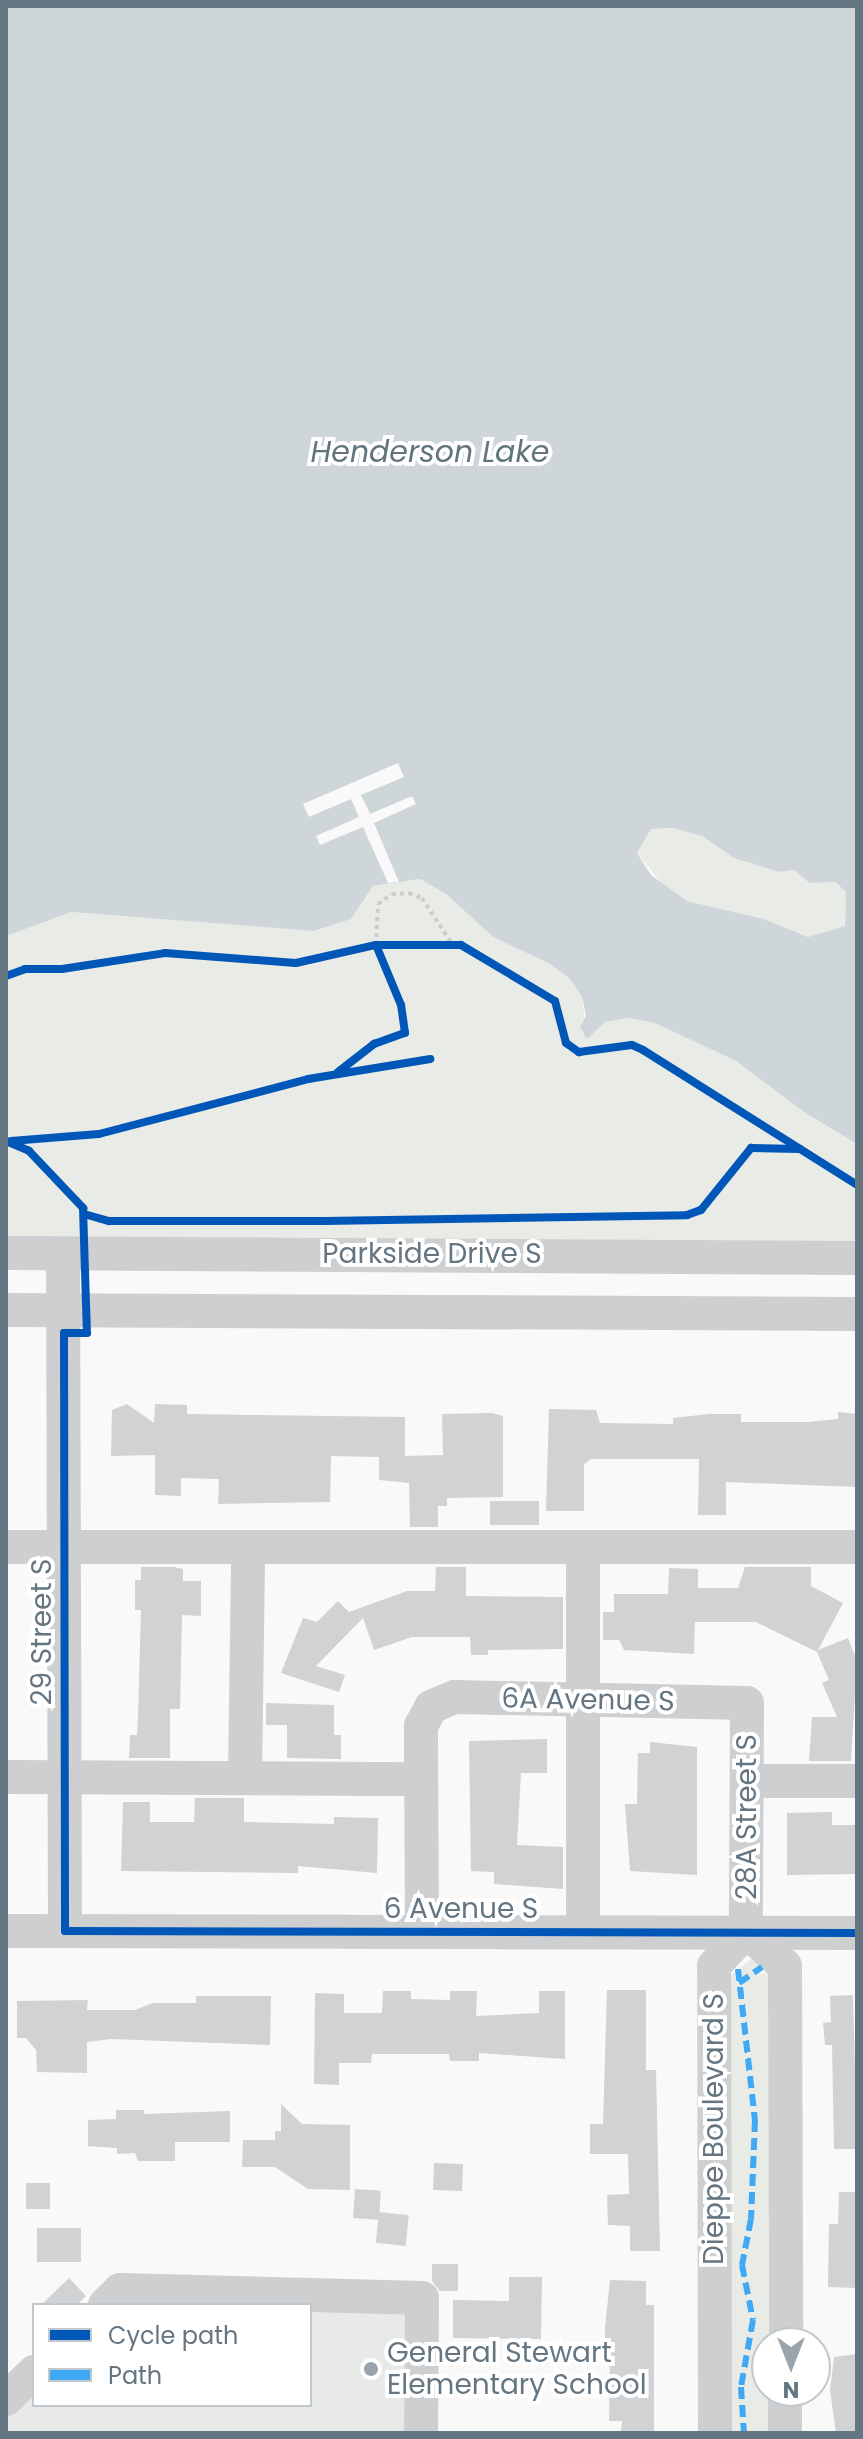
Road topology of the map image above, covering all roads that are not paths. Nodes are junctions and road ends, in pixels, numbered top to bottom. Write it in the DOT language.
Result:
graph roads {
  1 [pos="6,1253"];
  2 [pos="63,1254"];
  3 [pos="857,1258"];
  4 [pos="6,1310"];
  5 [pos="64,1310"];
  6 [pos="857,1314"];
  7 [pos="64,1546"];
  8 [pos="6,1547"];
  9 [pos="583,1547"];
  10 [pos="857,1547"];
  11 [pos="248,1548"];
  12 [pos="583,1699"];
  13 [pos="747,1703"];
  14 [pos="6,1777"];
  15 [pos="64,1777"];
  16 [pos="245,1777"];
  17 [pos="421,1779"];
  18 [pos="747,1781"];
  19 [pos="857,1781"];
  20 [pos="6,1931"];
  21 [pos="65,1931"];
  22 [pos="422,1931"];
  23 [pos="583,1931"];
  24 [pos="746,1931"];
  25 [pos="857,1933"];
  26 [pos="107,2303"];
  27 [pos="786,2327"];
  28 [pos="32,2374"];
  29 [pos="6,2399"];
  30 [pos="785,2407"];
  31 [pos="421,2433"];
  32 [pos="715,2433"];
  33 [pos="785,2433"];
  1 -- 2 [label="street, Parkside Drive S"];
  2 -- 3 [label="street, Parkside Drive S"];
  2 -- 5 [label="street, 29 Street S"];
  4 -- 5 [label="street, Parkside Drive S"];
  5 -- 6 [label="street, Parkside Drive S"];
  5 -- 7 [label="street, 29 Street S"];
  7 -- 8 [label="street"];
  7 -- 11 [label="street"];
  7 -- 15 [label="street, 29 Street S"];
  9 -- 10 [label="street"];
  9 -- 11 [label="street"];
  9 -- 12 [label="street"];
  11 -- 16 [label="street"];
  12 -- 13 [label="street, 6A Avenue S"];
  12 -- 17 [label="street, 6A Avenue S"];
  12 -- 23 [label="street"];
  13 -- 18 [label="street, 28A Street S"];
  14 -- 15 [label="street"];
  15 -- 16 [label="street"];
  15 -- 21 [label="street, 29 Street S"];
  16 -- 17 [label="street"];
  17 -- 22 [label="street"];
  18 -- 19 [label="street"];
  18 -- 24 [label="street, 28A Street S"];
  20 -- 21 [label="street, 6 Avenue S"];
  21 -- 22 [label="street, 6 Avenue S"];
  22 -- 23 [label="street, 6 Avenue S"];
  23 -- 24 [label="street, 6 Avenue S"];
  24 -- 25 [label="street, 6 Avenue S"];
  24 -- 27 [label="street"];
  24 -- 32 [label="street, Dieppe Boulevard S"];
  26 -- 31 [label="street"];
  28 -- 29 [label="street"];
  30 -- 33 [label="street"];
}
